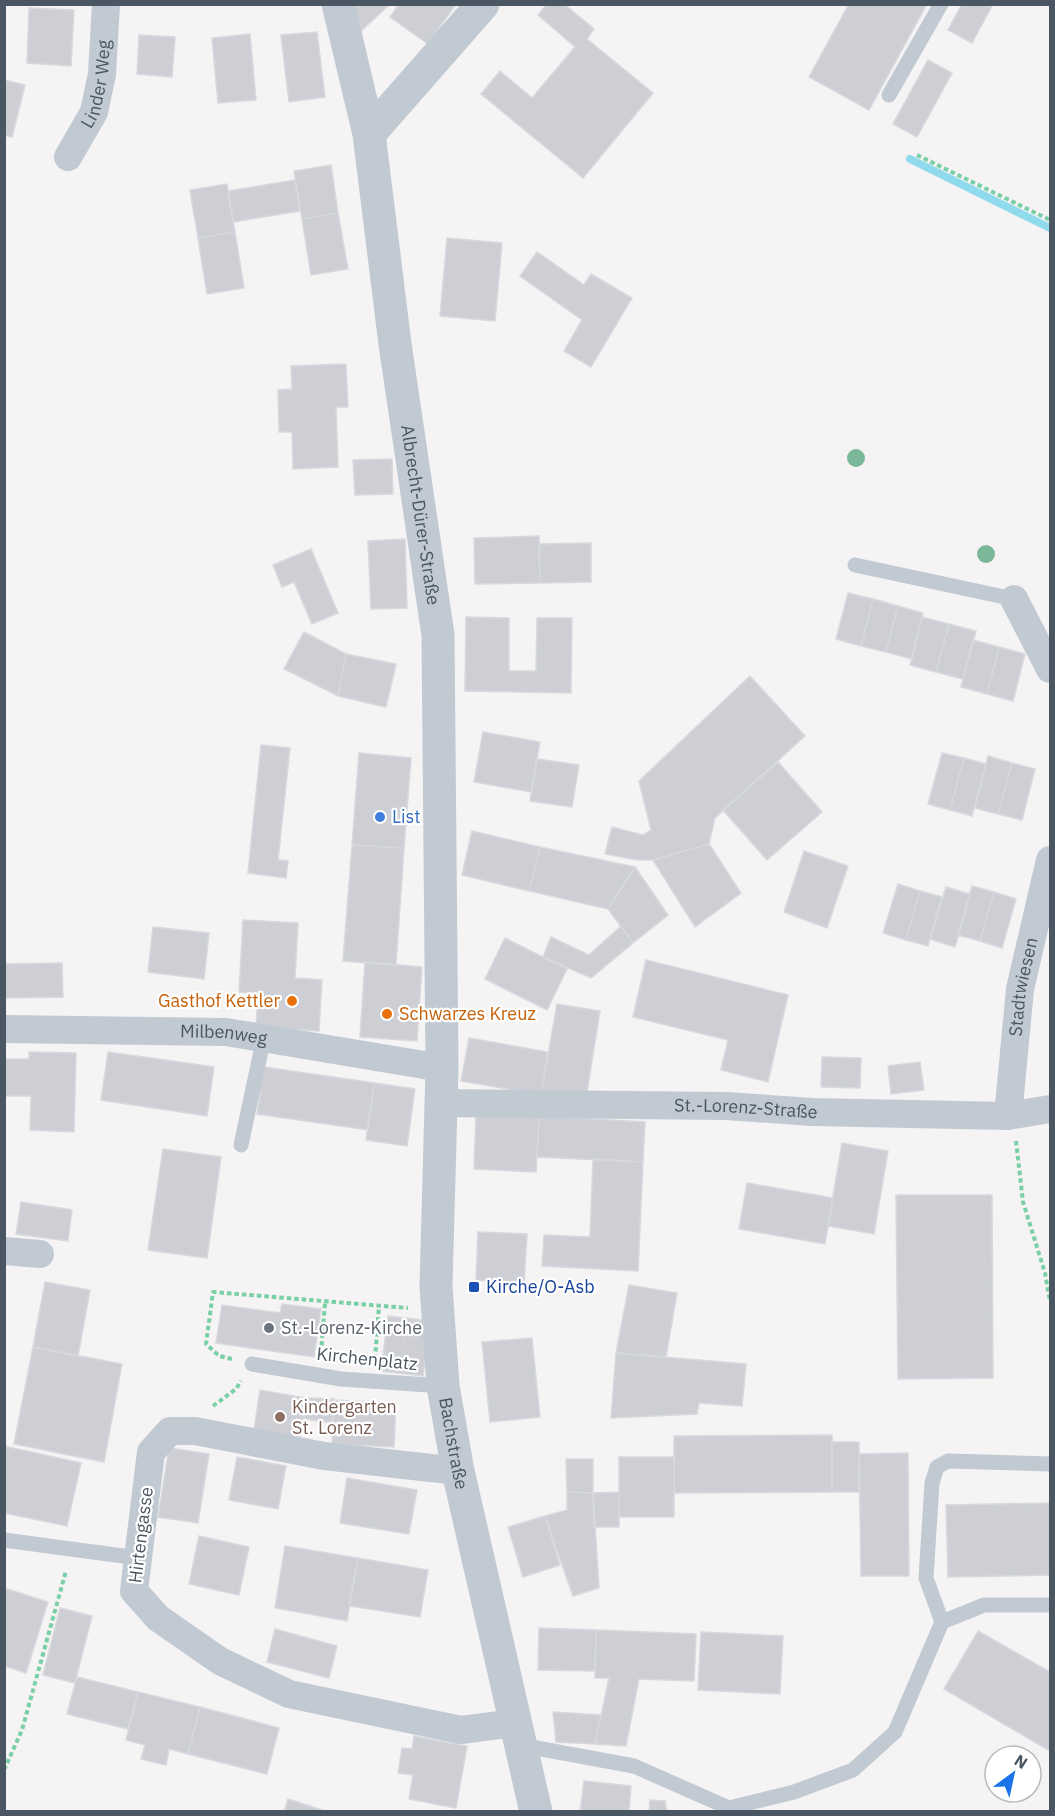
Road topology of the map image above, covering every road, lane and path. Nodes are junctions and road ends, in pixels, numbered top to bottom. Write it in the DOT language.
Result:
graph roads {
  1 [pos="106,4"];
  2 [pos="338,4"];
  3 [pos="483,4"];
  4 [pos="941,4"];
  5 [pos="889,94"];
  6 [pos="369,134"];
  7 [pos="917,156"];
  8 [pos="68,158"];
  9 [pos="1050,220"];
  10 [pos="855,565"];
  11 [pos="1014,599"];
  12 [pos="1050,669"];
  13 [pos="1050,860"];
  14 [pos="4,1029"];
  15 [pos="264,1037"];
  16 [pos="442,1068"];
  17 [pos="442,1103"];
  18 [pos="1050,1109"];
  19 [pos="1008,1116"];
  20 [pos="241,1145"];
  21 [pos="4,1251"];
  22 [pos="40,1254"];
  23 [pos="1050,1301"];
  24 [pos="325,1303"];
  25 [pos="379,1306"];
  26 [pos="439,1309"];
  27 [pos="252,1364"];
  28 [pos="320,1375"];
  29 [pos="373,1381"];
  30 [pos="443,1386"];
  31 [pos="195,1431"];
  32 [pos="1050,1464"];
  33 [pos="458,1471"];
  34 [pos="4,1540"];
  35 [pos="72,1549"];
  36 [pos="138,1558"];
  37 [pos="1050,1605"];
  38 [pos="942,1622"];
  39 [pos="518,1734"];
  40 [pos="4,1770"];
  41 [pos="536,1812"];
  1 -- 8 [label="street, Linder Weg"];
  2 -- 6 [label="street"];
  3 -- 6 [label="street"];
  4 -- 5 [label="lane"];
  6 -- 16 [label="street, Albrecht-Dürer-Straße"];
  7 -- 9 [label="path"];
  10 -- 11 [label="lane"];
  11 -- 12 [label="street"];
  13 -- 19 [label="street, Stadtwiesen"];
  14 -- 15 [label="street, Milbenweg"];
  15 -- 16 [label="street, Milbenweg"];
  15 -- 20 [label="lane"];
  16 -- 17 [label="street, Bachstraße"];
  17 -- 19 [label="street, St.-Lorenz-Straße"];
  17 -- 26 [label="street, Bachstraße"];
  18 -- 19 [label="street, St.-Lorenz-Straße"];
  19 -- 23 [label="path"];
  21 -- 22 [label="street"];
  24 -- 25 [label="path"];
  24 -- 27 [label="path"];
  24 -- 28 [label="path"];
  25 -- 26 [label="path"];
  25 -- 29 [label="path"];
  26 -- 30 [label="street, Bachstraße"];
  27 -- 28 [label="lane, Kirchenplatz"];
  27 -- 31 [label="path"];
  28 -- 29 [label="lane, Kirchenplatz"];
  29 -- 30 [label="lane, Kirchenplatz"];
  30 -- 33 [label="street, Bachstraße"];
  31 -- 33 [label="street, Hirtengasse"];
  31 -- 36 [label="street, Hirtengasse"];
  32 -- 38 [label="lane"];
  33 -- 39 [label="street, Bachstraße"];
  34 -- 35 [label="lane"];
  35 -- 36 [label="lane"];
  35 -- 40 [label="path"];
  36 -- 39 [label="street, Hirtengasse"];
  37 -- 38 [label="lane"];
  38 -- 39 [label="lane"];
  39 -- 41 [label="street, Bachstraße"];
}
